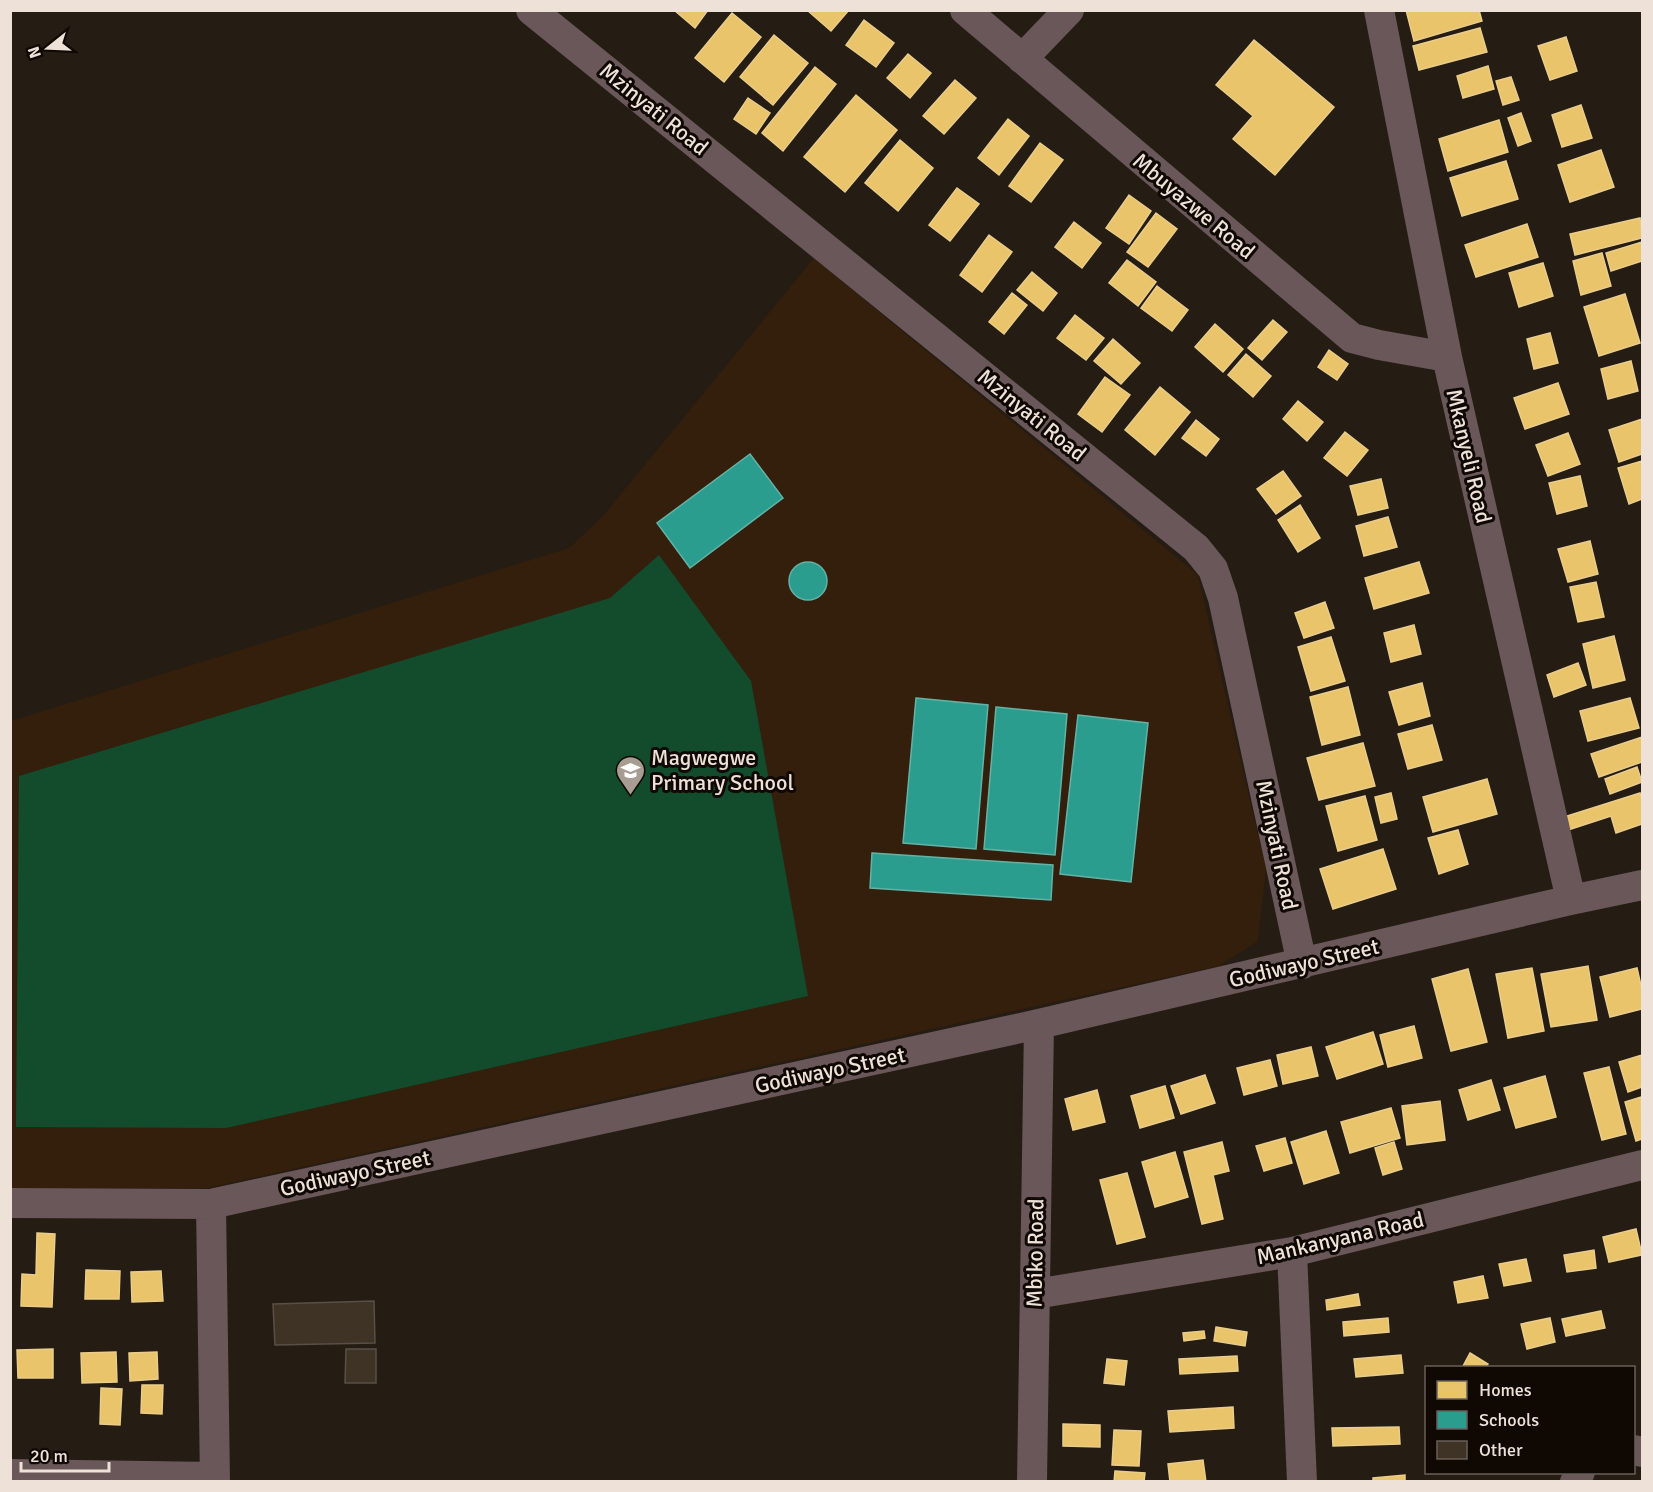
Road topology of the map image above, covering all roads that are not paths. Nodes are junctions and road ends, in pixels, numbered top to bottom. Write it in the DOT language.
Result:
graph roads {
  1 [pos="531,10"];
  2 [pos="964,10"];
  3 [pos="1069,10"];
  4 [pos="1379,10"];
  5 [pos="1022,59"];
  6 [pos="1447,357"];
  7 [pos="1642,885"];
  8 [pos="1571,900"];
  9 [pos="1302,964"];
  10 [pos="1039,1024"];
  11 [pos="1642,1165"];
  12 [pos="10,1203"];
  13 [pos="211,1204"];
  14 [pos="1292,1252"];
  15 [pos="1035,1294"];
  16 [pos="10,1474"];
  17 [pos="215,1479"];
  18 [pos="1032,1482"];
  19 [pos="1302,1482"];
  1 -- 9 [label="street, Mzinyati Road"];
  2 -- 5 [label="street, Mbuyazwe Road"];
  3 -- 5 [label="street"];
  4 -- 6 [label="street, Mkanyeli Road"];
  5 -- 6 [label="street, Mbuyazwe Road"];
  6 -- 8 [label="street, Mkanyeli Road"];
  7 -- 8 [label="street, Godiwayo Street"];
  8 -- 9 [label="street, Godiwayo Street"];
  9 -- 10 [label="street, Godiwayo Street"];
  10 -- 13 [label="street, Godiwayo Street"];
  10 -- 15 [label="street, Mbiko Road"];
  11 -- 14 [label="street, Mankanyana Road"];
  12 -- 13 [label="street, Godiwayo Street"];
  13 -- 17 [label="street"];
  14 -- 15 [label="street, Mankanyana Road"];
  14 -- 19 [label="street"];
  15 -- 18 [label="street, Mbiko Road"];
  16 -- 17 [label="street"];
}
